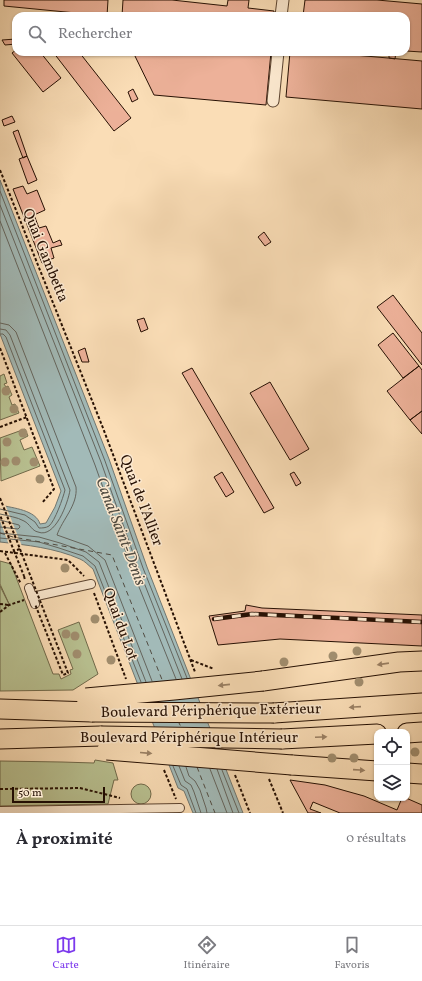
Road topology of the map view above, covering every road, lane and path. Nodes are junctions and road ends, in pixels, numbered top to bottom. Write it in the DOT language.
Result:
graph roads {
  1 [pos="283,0"];
  2 [pos="282,12"];
  3 [pos="278,56"];
  4 [pos="273,101"];
  5 [pos="0,170"];
  6 [pos="0,348"];
  7 [pos="72,348"];
  8 [pos="27,416"];
  9 [pos="0,427"];
  10 [pos="0,498"];
  11 [pos="42,503"];
  12 [pos="0,515"];
  13 [pos="20,549"];
  14 [pos="0,551"];
  15 [pos="14,551"];
  16 [pos="5,553"];
  17 [pos="24,576"];
  18 [pos="91,584"];
  19 [pos="29,588"];
  20 [pos="34,601"];
  21 [pos="0,604"];
  22 [pos="8,605"];
  23 [pos="0,612"];
  24 [pos="191,660"];
  25 [pos="422,661"];
  26 [pos="129,685"];
  27 [pos="422,703"];
  28 [pos="89,705"];
  29 [pos="9,710"];
  30 [pos="422,732"];
  31 [pos="410,733"];
  32 [pos="374,734"];
  33 [pos="0,739"];
  34 [pos="104,743"];
  35 [pos="374,771"];
  36 [pos="410,773"];
  37 [pos="422,774"];
  38 [pos="0,789"];
  39 [pos="180,808"];
  40 [pos="131,809"];
  41 [pos="0,811"];
  1 -- 2 [label="street"];
  3 -- 4 [label="street"];
  5 -- 7 [label="path, Quai Gambetta"];
  6 -- 8 [label="path"];
  7 -- 24 [label="path, Quai de l'Allier"];
  8 -- 9 [label="path"];
  8 -- 11 [label="path"];
  10 -- 13 [label="path"];
  12 -- 15 [label="path"];
  13 -- 15 [label="path, bridge"];
  13 -- 20 [label="path, bridge"];
  14 -- 16 [label="path"];
  15 -- 17 [label="path, bridge"];
  16 -- 18 [label="path"];
  16 -- 19 [label="path"];
  18 -- 20 [label="street, Quai du Lot"];
  18 -- 26 [label="path, Quai du Lot"];
  19 -- 20 [label="street"];
  20 -- 22 [label="path"];
  21 -- 22 [label="path"];
  22 -- 23 [label="path"];
  25 -- 28 [label="highway, one-way, bridge"];
  27 -- 28 [label="highway, Boulevard Périphérique Extérieur, one-way, bridge"];
  28 -- 29 [label="highway, Boulevard Périphérique Extérieur"];
  30 -- 31 [label="highway"];
  34 -- 32 [label="highway, Boulevard Périphérique Intérieur, one-way, bridge"];
  33 -- 34 [label="highway, Boulevard Périphérique Intérieur"];
  34 -- 35 [label="highway, one-way, bridge"];
  36 -- 37 [label="highway"];
  38 -- 40 [label="path"];
  39 -- 40 [label="street"];
  40 -- 41 [label="street"];
}
